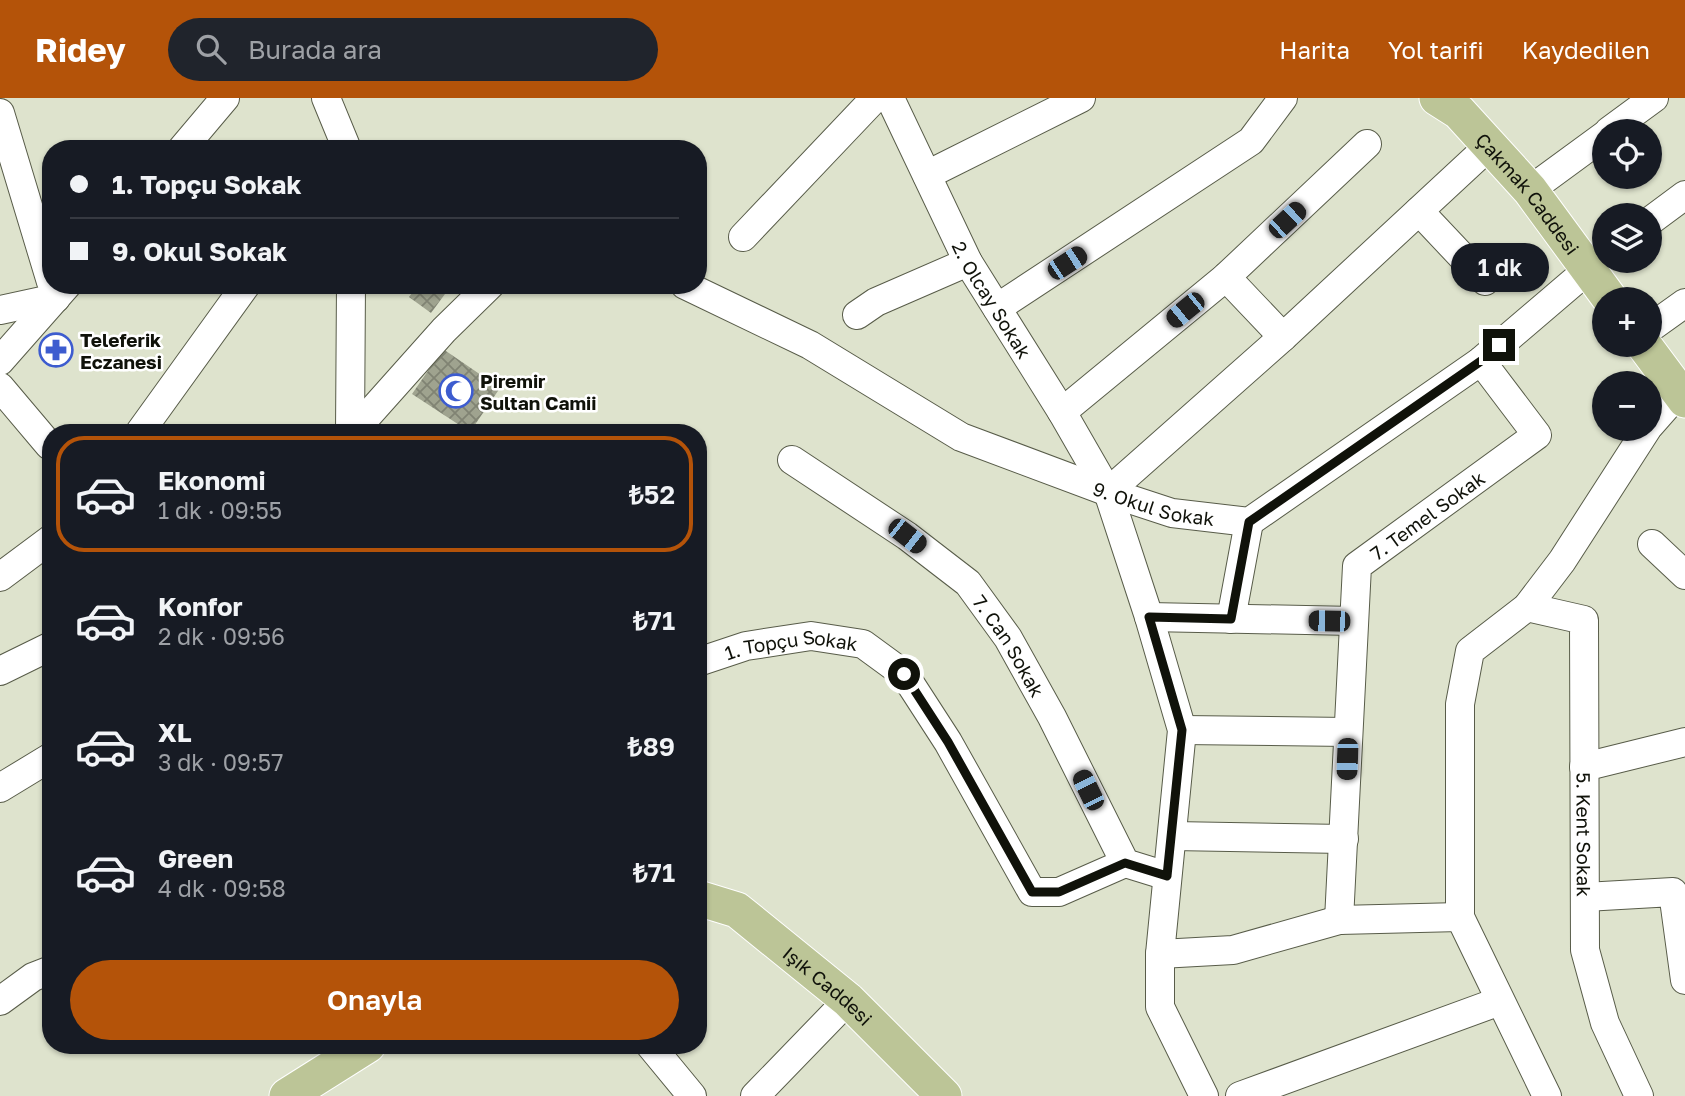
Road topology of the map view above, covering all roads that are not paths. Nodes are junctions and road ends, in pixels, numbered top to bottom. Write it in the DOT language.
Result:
graph roads {
  1 [pos="4,98"];
  2 [pos="225,98"];
  3 [pos="326,98"];
  4 [pos="875,98"];
  5 [pos="890,98"];
  6 [pos="1081,98"];
  7 [pos="1283,98"];
  8 [pos="1654,98"];
  9 [pos="0,103"];
  10 [pos="1456,103"];
  11 [pos="0,113"];
  12 [pos="1625,119"];
  13 [pos="190,140"];
  14 [pos="343,140"];
  15 [pos="1367,144"];
  16 [pos="1490,145"];
  17 [pos="1592,145"];
  18 [pos="6,152"];
  19 [pos="927,175"];
  20 [pos="1530,190"];
  21 [pos="1685,195"];
  22 [pos="1419,211"];
  23 [pos="1662,212"];
  24 [pos="743,237"];
  25 [pos="42,250"];
  26 [pos="1592,258"];
  27 [pos="968,262"];
  28 [pos="1592,265"];
  29 [pos="1226,276"];
  30 [pos="1485,281"];
  31 [pos="42,294"];
  32 [pos="51,294"];
  33 [pos="240,294"];
  34 [pos="351,294"];
  35 [pos="481,294"];
  36 [pos="704,294"];
  37 [pos="1685,303"];
  38 [pos="998,308"];
  39 [pos="0,310"];
  40 [pos="857,315"];
  41 [pos="1662,319"];
  42 [pos="1283,337"];
  43 [pos="1653,357"];
  44 [pos="0,361"];
  45 [pos="1481,361"];
  46 [pos="0,387"];
  47 [pos="1682,396"];
  48 [pos="1062,412"];
  49 [pos="1662,415"];
  50 [pos="146,424"];
  51 [pos="351,424"];
  52 [pos="358,424"];
  53 [pos="42,437"];
  54 [pos="1640,441"];
  55 [pos="792,460"];
  56 [pos="1108,492"];
  57 [pos="1249,522"];
  58 [pos="1652,544"];
  59 [pos="42,546"];
  60 [pos="1685,575"];
  61 [pos="0,577"];
  62 [pos="1527,607"];
  63 [pos="1149,617"];
  64 [pos="1231,619"];
  65 [pos="1353,621"];
  66 [pos="42,650"];
  67 [pos="707,659"];
  68 [pos="0,671"];
  69 [pos="1182,730"];
  70 [pos="1348,732"];
  71 [pos="1684,746"];
  72 [pos="42,762"];
  73 [pos="1584,768"];
  74 [pos="0,788"];
  75 [pos="1173,836"];
  76 [pos="1344,839"];
  77 [pos="1125,863"];
  78 [pos="1167,876"];
  79 [pos="1584,897"];
  80 [pos="707,901"];
  81 [pos="1460,917"];
  82 [pos="1339,920"];
  83 [pos="1682,927"];
  84 [pos="1160,954"];
  85 [pos="42,974"];
  86 [pos="1685,980"];
  87 [pos="848,1000"];
  88 [pos="0,1001"];
  89 [pos="1500,1001"];
  90 [pos="354,1054"];
  91 [pos="657,1054"];
  92 [pos="287,1096"];
  93 [pos="692,1096"];
  94 [pos="755,1096"];
  95 [pos="944,1096"];
  96 [pos="1204,1096"];
  97 [pos="1240,1096"];
  98 [pos="1547,1096"];
  99 [pos="1639,1096"];
  1 -- 9 [label="street"];
  2 -- 13 [label="street"];
  3 -- 14 [label="street"];
  4 -- 24 [label="street"];
  5 -- 19 [label="street, 2. Olcay Sokak"];
  6 -- 19 [label="street"];
  7 -- 38 [label="street"];
  8 -- 12 [label="street"];
  10 -- 16 [label="main road, Çakmak Caddesi"];
  11 -- 18 [label="street"];
  15 -- 29 [label="street"];
  16 -- 20 [label="main road, Çakmak Caddesi"];
  16 -- 22 [label="street"];
  17 -- 20 [label="street"];
  18 -- 25 [label="street"];
  19 -- 27 [label="street, 2. Olcay Sokak"];
  20 -- 26 [label="main road, Çakmak Caddesi"];
  21 -- 23 [label="street"];
  22 -- 30 [label="street"];
  22 -- 42 [label="street"];
  27 -- 38 [label="street, 2. Olcay Sokak"];
  27 -- 40 [label="street"];
  28 -- 45 [label="street"];
  29 -- 42 [label="street"];
  29 -- 48 [label="street"];
  31 -- 39 [label="street"];
  32 -- 44 [label="street"];
  33 -- 50 [label="street"];
  34 -- 51 [label="street"];
  35 -- 52 [label="street"];
  36 -- 56 [label="street, 9. Okul Sokak"];
  37 -- 41 [label="street"];
  38 -- 48 [label="street, 2. Olcay Sokak"];
  42 -- 56 [label="street"];
  43 -- 47 [label="main road"];
  45 -- 57 [label="street"];
  45 -- 65 [label="street, 7. Temel Sokak"];
  46 -- 53 [label="street"];
  47 -- 49 [label="street"];
  48 -- 56 [label="street, 2. Olcay Sokak"];
  54 -- 62 [label="street"];
  55 -- 77 [label="street, 7. Can Sokak"];
  56 -- 57 [label="street, 9. Okul Sokak"];
  56 -- 63 [label="street, 2. Olcay Sokak"];
  57 -- 64 [label="street"];
  58 -- 60 [label="street"];
  59 -- 61 [label="street"];
  62 -- 73 [label="street, 5. Kent Sokak"];
  62 -- 81 [label="street"];
  63 -- 64 [label="street"];
  63 -- 69 [label="street, 2. Olcay Sokak"];
  64 -- 65 [label="street"];
  65 -- 70 [label="street, 7. Temel Sokak"];
  66 -- 68 [label="street"];
  67 -- 77 [label="street, 1. Topçu Sokak"];
  69 -- 70 [label="street"];
  69 -- 75 [label="street"];
  70 -- 76 [label="street, 7. Temel Sokak"];
  71 -- 73 [label="street"];
  72 -- 74 [label="street"];
  73 -- 79 [label="street, 5. Kent Sokak"];
  75 -- 76 [label="street"];
  75 -- 78 [label="street"];
  76 -- 82 [label="street, 7. Temel Sokak"];
  77 -- 78 [label="street"];
  78 -- 84 [label="street"];
  79 -- 83 [label="street"];
  79 -- 99 [label="street, 5. Kent Sokak"];
  80 -- 87 [label="main road, Işık Caddesi"];
  81 -- 82 [label="street"];
  81 -- 89 [label="street"];
  82 -- 84 [label="street"];
  83 -- 86 [label="street"];
  84 -- 96 [label="street"];
  85 -- 88 [label="street"];
  87 -- 94 [label="street"];
  87 -- 95 [label="main road, Işık Caddesi"];
  89 -- 97 [label="street"];
  89 -- 98 [label="street"];
  90 -- 92 [label="main road"];
  91 -- 93 [label="street"];
}
